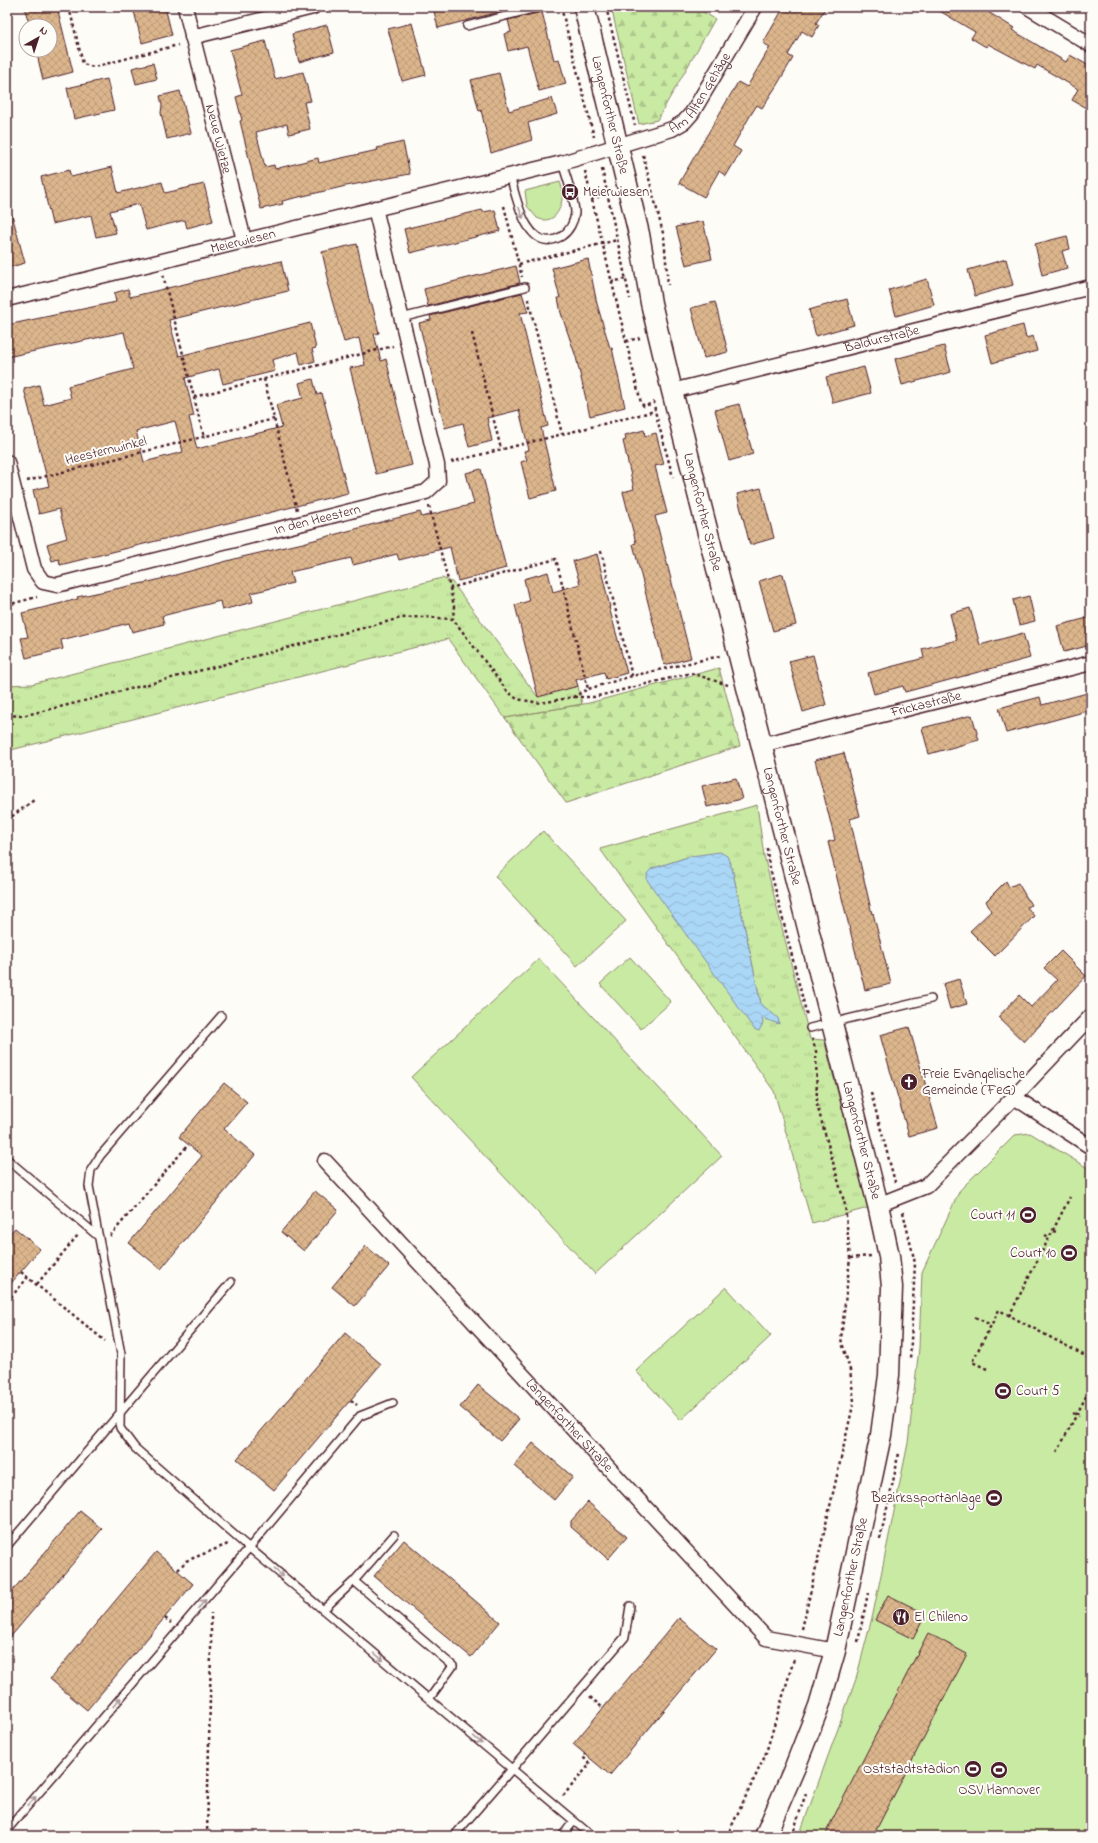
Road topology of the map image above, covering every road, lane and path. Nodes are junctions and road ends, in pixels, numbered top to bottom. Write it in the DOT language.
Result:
graph roads {
  1 [pos="69,7"];
  2 [pos="184,7"];
  3 [pos="313,7"];
  4 [pos="540,7"];
  5 [pos="561,7"];
  6 [pos="584,7"];
  7 [pos="755,7"];
  8 [pos="1028,7"];
  9 [pos="467,26"];
  10 [pos="192,37"];
  11 [pos="1091,45"];
  12 [pos="617,145"];
  13 [pos="598,152"];
  14 [pos="582,157"];
  15 [pos="562,163"];
  16 [pos="504,177"];
  17 [pos="608,194"];
  18 [pos="591,198"];
  19 [pos="375,208"];
  20 [pos="244,240"];
  21 [pos="617,240"];
  22 [pos="602,243"];
  23 [pos="160,261"];
  24 [pos="519,264"];
  25 [pos="611,282"];
  26 [pos="525,287"];
  27 [pos="1091,287"];
  28 [pos="7,299"];
  29 [pos="401,318"];
  30 [pos="472,333"];
  31 [pos="640,338"];
  32 [pos="626,341"];
  33 [pos="407,343"];
  34 [pos="264,379"];
  35 [pos="672,391"];
  36 [pos="194,397"];
  37 [pos="655,411"];
  38 [pos="274,419"];
  39 [pos="562,434"];
  40 [pos="204,437"];
  41 [pos="501,449"];
  42 [pos="7,462"];
  43 [pos="437,465"];
  44 [pos="673,478"];
  45 [pos="13,485"];
  46 [pos="426,492"];
  47 [pos="301,524"];
  48 [pos="601,552"];
  49 [pos="43,582"];
  50 [pos="450,588"];
  51 [pos="7,605"];
  52 [pos="453,619"];
  53 [pos="719,650"];
  54 [pos="720,656"];
  55 [pos="722,663"];
  56 [pos="1091,663"];
  57 [pos="632,676"];
  58 [pos="726,678"];
  59 [pos="728,685"];
  60 [pos="588,689"];
  61 [pos="730,693"];
  62 [pos="573,697"];
  63 [pos="7,715"];
  64 [pos="761,745"];
  65 [pos="34,800"];
  66 [pos="7,820"];
  67 [pos="767,841"];
  68 [pos="931,999"];
  69 [pos="221,1016"];
  70 [pos="1091,1016"];
  71 [pos="833,1022"];
  72 [pos="810,1028"];
  73 [pos="1014,1097"];
  74 [pos="188,1145"];
  75 [pos="1091,1147"];
  76 [pos="7,1159"];
  77 [pos="325,1161"];
  78 [pos="1070,1197"];
  79 [pos="878,1205"];
  80 [pos="86,1225"];
  81 [pos="1053,1231"];
  82 [pos="1057,1232"];
  83 [pos="1045,1235"];
  84 [pos="99,1237"];
  85 [pos="1049,1237"];
  86 [pos="101,1247"];
  87 [pos="877,1256"];
  88 [pos="850,1258"];
  89 [pos="21,1272"];
  90 [pos="28,1278"];
  91 [pos="231,1282"];
  92 [pos="37,1284"];
  93 [pos="7,1302"];
  94 [pos="1008,1316"];
  95 [pos="975,1317"];
  96 [pos="991,1325"];
  97 [pos="122,1354"];
  98 [pos="1091,1359"];
  99 [pos="987,1370"];
  100 [pos="1091,1388"];
  101 [pos="393,1403"];
  102 [pos="1073,1413"];
  103 [pos="120,1414"];
  104 [pos="1078,1416"];
  105 [pos="1057,1452"];
  106 [pos="394,1535"];
  107 [pos="240,1540"];
  108 [pos="8,1544"];
  109 [pos="249,1548"];
  110 [pos="178,1570"];
  111 [pos="354,1581"];
  112 [pos="210,1594"];
  113 [pos="630,1606"];
  114 [pos="323,1610"];
  115 [pos="799,1644"];
  116 [pos="835,1651"];
  117 [pos="581,1689"];
  118 [pos="429,1699"];
  119 [pos="603,1708"];
  120 [pos="585,1754"];
  121 [pos="512,1769"];
  122 [pos="555,1805"];
  123 [pos="574,1822"];
  124 [pos="7,1830"];
  125 [pos="207,1836"];
  126 [pos="454,1836"];
  127 [pos="562,1836"];
  128 [pos="592,1836"];
  129 [pos="727,1836"];
  130 [pos="765,1836"];
  1 -- 10 [label="path"];
  2 -- 10 [label="street, Neue Wietze"];
  3 -- 10 [label="street"];
  4 -- 9 [label="lane"];
  5 -- 13 [label="path"];
  6 -- 12 [label="main road, Langenforther Straße"];
  7 -- 12 [label="street, Am Alten Gehäge"];
  8 -- 11 [label="street"];
  10 -- 20 [label="street, Neue Wietze"];
  12 -- 13 [label="street, Meierwiesen"];
  12 -- 35 [label="main road, Langenforther Straße"];
  13 -- 14 [label="street, Meierwiesen"];
  13 -- 17 [label="path"];
  14 -- 15 [label="street, Meierwiesen"];
  14 -- 18 [label="path"];
  15 -- 16 [label="street, Meierwiesen"];
  16 -- 15 [label="lane, one-way"];
  16 -- 19 [label="street, Meierwiesen"];
  16 -- 24 [label="path"];
  17 -- 18 [label="path"];
  17 -- 21 [label="path"];
  18 -- 22 [label="path"];
  19 -- 20 [label="street, Meierwiesen"];
  19 -- 29 [label="street"];
  20 -- 23 [label="street, Meierwiesen"];
  21 -- 22 [label="path"];
  21 -- 25 [label="path"];
  22 -- 24 [label="path"];
  22 -- 25 [label="path"];
  23 -- 28 [label="street, Meierwiesen"];
  23 -- 36 [label="path"];
  24 -- 26 [label="path"];
  25 -- 32 [label="path"];
  26 -- 29 [label="lane"];
  26 -- 39 [label="path"];
  27 -- 35 [label="street, Baldurstraße"];
  29 -- 33 [label="street"];
  30 -- 41 [label="path"];
  31 -- 32 [label="path"];
  32 -- 37 [label="path"];
  33 -- 34 [label="path"];
  33 -- 43 [label="street"];
  34 -- 36 [label="path"];
  34 -- 38 [label="path"];
  35 -- 64 [label="main road, Langenforther Straße"];
  36 -- 40 [label="path"];
  37 -- 39 [label="path"];
  37 -- 44 [label="path"];
  38 -- 40 [label="path, Heesternwinkel"];
  38 -- 47 [label="path"];
  39 -- 41 [label="path"];
  40 -- 45 [label="path, Heesternwinkel"];
  41 -- 43 [label="path"];
  42 -- 45 [label="street"];
  43 -- 46 [label="street"];
  45 -- 49 [label="street"];
  46 -- 47 [label="street, In den Heestern"];
  46 -- 50 [label="path"];
  47 -- 49 [label="street, In den Heestern"];
  48 -- 57 [label="path"];
  49 -- 51 [label="path"];
  50 -- 52 [label="path"];
  50 -- 60 [label="path"];
  52 -- 62 [label="path"];
  52 -- 63 [label="path"];
  53 -- 54 [label="path"];
  54 -- 55 [label="path"];
  54 -- 57 [label="path"];
  56 -- 64 [label="street, Frickastraße"];
  57 -- 60 [label="path"];
  58 -- 59 [label="path"];
  59 -- 61 [label="path"];
  59 -- 62 [label="path"];
  60 -- 62 [label="path"];
  64 -- 71 [label="main road, Langenforther Straße"];
  65 -- 66 [label="path"];
  67 -- 72 [label="path"];
  68 -- 71 [label="lane"];
  69 -- 84 [label="lane"];
  70 -- 73 [label="street"];
  71 -- 72 [label="lane"];
  71 -- 79 [label="main road, Langenforther Straße"];
  72 -- 88 [label="path"];
  73 -- 75 [label="street"];
  73 -- 79 [label="street"];
  74 -- 86 [label="path"];
  76 -- 80 [label="lane"];
  77 -- 115 [label="street, Langenforther Straße"];
  78 -- 81 [label="path"];
  79 -- 116 [label="main road, Langenforther Straße"];
  80 -- 84 [label="lane"];
  80 -- 92 [label="path"];
  81 -- 82 [label="path"];
  81 -- 85 [label="path"];
  83 -- 85 [label="path"];
  84 -- 86 [label="lane"];
  85 -- 94 [label="path"];
  86 -- 97 [label="lane"];
  87 -- 88 [label="path"];
  88 -- 115 [label="path"];
  89 -- 90 [label="path"];
  90 -- 92 [label="path"];
  90 -- 93 [label="path"];
  91 -- 103 [label="lane"];
  92 -- 97 [label="path"];
  94 -- 96 [label="path"];
  94 -- 98 [label="path"];
  95 -- 96 [label="path"];
  96 -- 99 [label="path"];
  97 -- 103 [label="lane"];
  100 -- 104 [label="path"];
  101 -- 109 [label="lane"];
  102 -- 104 [label="path"];
  103 -- 107 [label="lane"];
  103 -- 108 [label="lane"];
  104 -- 105 [label="path"];
  106 -- 111 [label="lane"];
  107 -- 109 [label="lane"];
  107 -- 110 [label="path"];
  109 -- 112 [label="lane"];
  109 -- 114 [label="lane, one-way"];
  111 -- 114 [label="lane"];
  111 -- 118 [label="lane"];
  124 -- 112 [label="lane, one-way"];
  112 -- 125 [label="path"];
  113 -- 117 [label="lane"];
  114 -- 118 [label="lane, one-way"];
  115 -- 116 [label="street, Langenforther Straße"];
  115 -- 129 [label="path"];
  116 -- 130 [label="main road, Langenforther Straße"];
  117 -- 119 [label="path"];
  117 -- 121 [label="lane"];
  118 -- 121 [label="lane, one-way"];
  120 -- 122 [label="path"];
  121 -- 122 [label="lane"];
  121 -- 126 [label="lane"];
  122 -- 123 [label="lane"];
  123 -- 127 [label="lane"];
  123 -- 128 [label="lane"];
}
